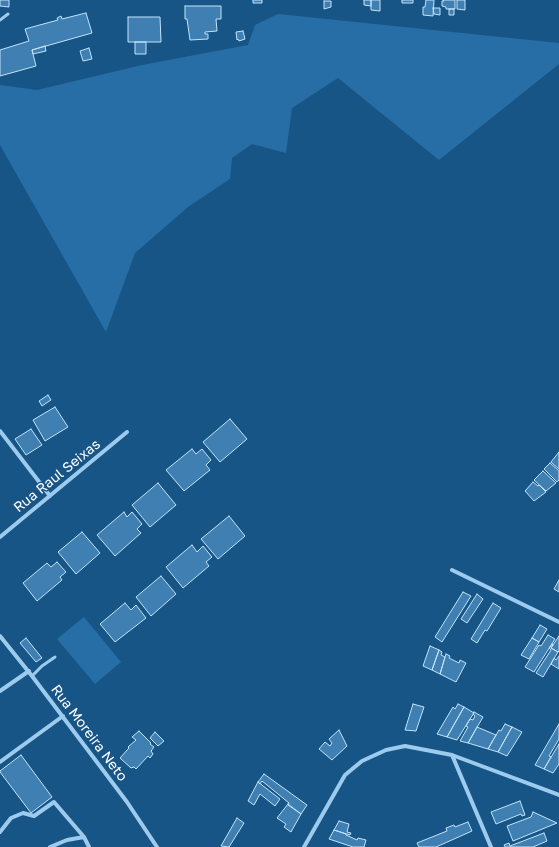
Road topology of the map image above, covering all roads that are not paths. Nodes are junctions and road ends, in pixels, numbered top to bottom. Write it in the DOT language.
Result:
graph roads {
  1 [pos="8,14"];
  2 [pos="0,20"];
  3 [pos="0,431"];
  4 [pos="128,432"];
  5 [pos="50,496"];
  6 [pos="0,536"];
  7 [pos="452,570"];
  8 [pos="559,622"];
  9 [pos="0,636"];
  10 [pos="55,657"];
  11 [pos="29,671"];
  12 [pos="32,676"];
  13 [pos="0,691"];
  14 [pos="63,716"];
  15 [pos="452,755"];
  16 [pos="0,762"];
  17 [pos="559,795"];
  18 [pos="0,832"];
  19 [pos="84,837"];
  20 [pos="50,847"];
  21 [pos="89,847"];
  22 [pos="157,847"];
  23 [pos="304,847"];
  24 [pos="490,847"];
  1 -- 2 [label="lane"];
  3 -- 5 [label="street"];
  4 -- 5 [label="street, Rua Raul Seixas"];
  5 -- 6 [label="street, Rua Raul Seixas"];
  7 -- 8 [label="street"];
  9 -- 11 [label="street, Rua Moreira Neto"];
  10 -- 12 [label="lane"];
  11 -- 12 [label="street, Rua Moreira Neto"];
  11 -- 13 [label="street"];
  12 -- 14 [label="street, Rua Moreira Neto"];
  14 -- 16 [label="street"];
  14 -- 22 [label="street, Rua Moreira Neto"];
  15 -- 17 [label="street"];
  15 -- 23 [label="street"];
  15 -- 24 [label="street"];
  18 -- 19 [label="street"];
  19 -- 20 [label="street"];
  19 -- 21 [label="street"];
}
